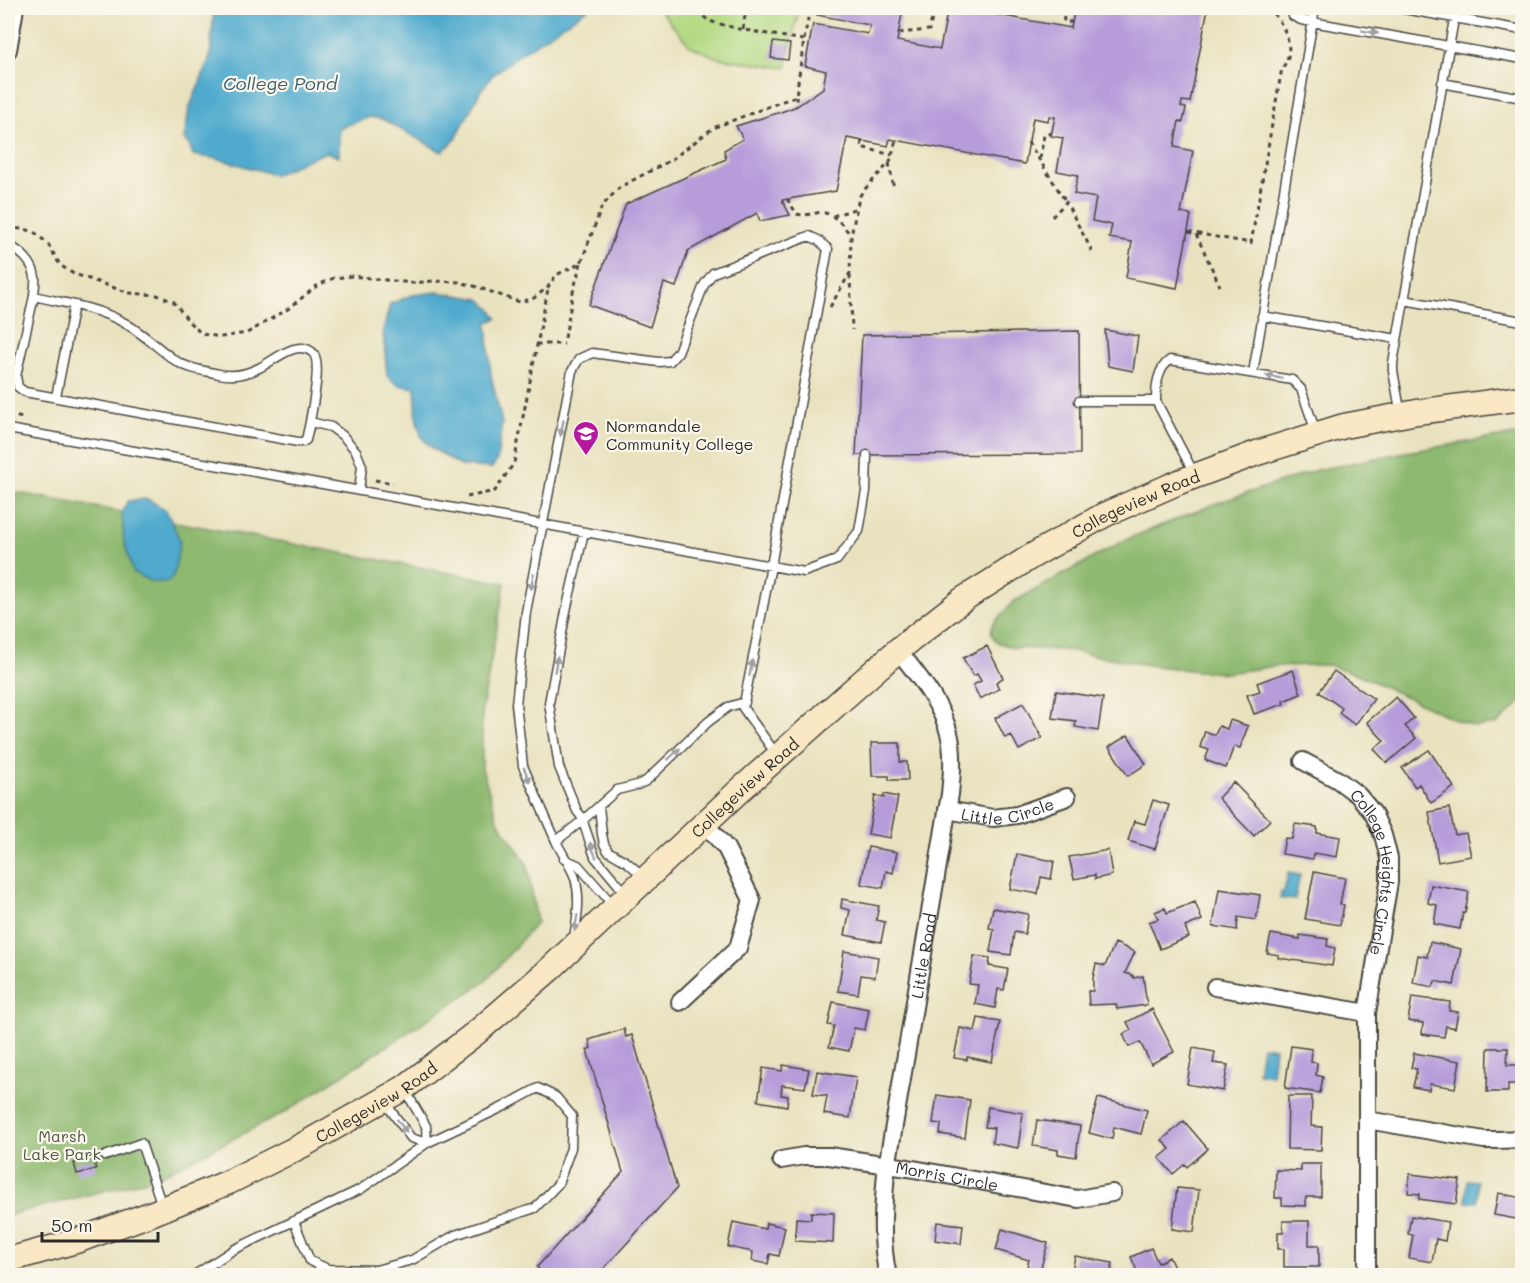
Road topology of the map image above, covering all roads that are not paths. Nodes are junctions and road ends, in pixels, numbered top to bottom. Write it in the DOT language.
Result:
graph roads {
  1 [pos="15,8"];
  2 [pos="1290,8"];
  3 [pos="1315,8"];
  4 [pos="1398,8"];
  5 [pos="1456,8"];
  6 [pos="1454,18"];
  7 [pos="1313,22"];
  8 [pos="1522,30"];
  9 [pos="1449,46"];
  10 [pos="8,50"];
  11 [pos="1522,59"];
  12 [pos="1443,83"];
  13 [pos="1522,98"];
  14 [pos="8,245"];
  15 [pos="34,296"];
  16 [pos="1404,300"];
  17 [pos="74,305"];
  18 [pos="1262,316"];
  19 [pos="1522,321"];
  20 [pos="1397,339"];
  21 [pos="1253,373"];
  22 [pos="56,398"];
  23 [pos="1522,398"];
  24 [pos="1079,401"];
  25 [pos="1156,401"];
  26 [pos="1401,415"];
  27 [pos="310,422"];
  28 [pos="8,429"];
  29 [pos="1316,435"];
  30 [pos="867,455"];
  31 [pos="1195,476"];
  32 [pos="359,491"];
  33 [pos="544,525"];
  34 [pos="584,532"];
  35 [pos="771,566"];
  36 [pos="898,650"];
  37 [pos="745,702"];
  38 [pos="778,757"];
  39 [pos="1303,761"];
  40 [pos="1067,797"];
  41 [pos="598,806"];
  42 [pos="947,810"];
  43 [pos="582,820"];
  44 [pos="705,824"];
  45 [pos="556,841"];
  46 [pos="564,859"];
  47 [pos="647,879"];
  48 [pos="622,902"];
  49 [pos="572,949"];
  50 [pos="1215,987"];
  51 [pos="680,1002"];
  52 [pos="1367,1013"];
  53 [pos="394,1094"];
  54 [pos="1367,1120"];
  55 [pos="1522,1138"];
  56 [pos="427,1143"];
  57 [pos="105,1156"];
  58 [pos="781,1160"];
  59 [pos="888,1165"];
  60 [pos="1112,1193"];
  61 [pos="163,1209"];
  62 [pos="294,1221"];
  63 [pos="8,1260"];
  64 [pos="193,1275"];
  65 [pos="888,1275"];
  66 [pos="1367,1275"];
  1 -- 10 [label="street"];
  2 -- 7 [label="lane"];
  3 -- 7 [label="lane"];
  4 -- 6 [label="lane"];
  5 -- 6 [label="lane"];
  6 -- 8 [label="lane"];
  6 -- 9 [label="lane"];
  7 -- 9 [label="lane, one-way"];
  7 -- 18 [label="lane"];
  9 -- 11 [label="lane"];
  9 -- 12 [label="lane"];
  12 -- 13 [label="lane"];
  12 -- 16 [label="lane"];
  14 -- 15 [label="lane"];
  15 -- 17 [label="lane"];
  15 -- 22 [label="lane"];
  16 -- 19 [label="lane"];
  16 -- 20 [label="lane"];
  17 -- 22 [label="lane"];
  17 -- 27 [label="lane"];
  18 -- 20 [label="lane"];
  18 -- 21 [label="lane"];
  20 -- 26 [label="lane"];
  21 -- 25 [label="lane"];
  29 -- 21 [label="lane, one-way"];
  22 -- 27 [label="lane"];
  23 -- 26 [label="street, Collegeview Road"];
  24 -- 25 [label="lane"];
  25 -- 31 [label="lane"];
  26 -- 29 [label="street, Collegeview Road"];
  27 -- 32 [label="lane"];
  28 -- 32 [label="lane"];
  29 -- 31 [label="street, Collegeview Road"];
  30 -- 35 [label="lane"];
  31 -- 36 [label="street, Collegeview Road"];
  32 -- 33 [label="lane"];
  33 -- 34 [label="lane"];
  35 -- 33 [label="lane, one-way"];
  33 -- 45 [label="lane, one-way"];
  34 -- 35 [label="lane"];
  43 -- 34 [label="lane, one-way"];
  37 -- 35 [label="lane, one-way"];
  36 -- 38 [label="street, Collegeview Road"];
  36 -- 42 [label="street, Little Road"];
  37 -- 38 [label="lane"];
  41 -- 37 [label="lane, one-way"];
  38 -- 44 [label="street, Collegeview Road"];
  39 -- 52 [label="street, College Heights Circle"];
  40 -- 42 [label="street, Little Circle"];
  41 -- 43 [label="lane"];
  41 -- 47 [label="lane"];
  42 -- 59 [label="street, Little Road"];
  43 -- 45 [label="lane"];
  48 -- 43 [label="lane, one-way"];
  44 -- 47 [label="street, Collegeview Road"];
  44 -- 51 [label="street"];
  45 -- 46 [label="lane"];
  46 -- 48 [label="lane"];
  46 -- 49 [label="lane, one-way"];
  47 -- 48 [label="street, Collegeview Road"];
  48 -- 49 [label="street, Collegeview Road"];
  49 -- 53 [label="street, Collegeview Road"];
  50 -- 52 [label="street"];
  52 -- 54 [label="street, College Heights Circle"];
  53 -- 56 [label="lane"];
  53 -- 56 [label="lane, one-way"];
  53 -- 61 [label="street, Collegeview Road"];
  54 -- 55 [label="street"];
  54 -- 66 [label="street, College Heights Circle"];
  56 -- 62 [label="lane"];
  56 -- 62 [label="lane"];
  57 -- 61 [label="lane"];
  58 -- 59 [label="street, Morris Circle"];
  59 -- 60 [label="street, Morris Circle"];
  59 -- 65 [label="street, Little Road"];
  61 -- 63 [label="street, Collegeview Road"];
  62 -- 64 [label="lane"];
}
